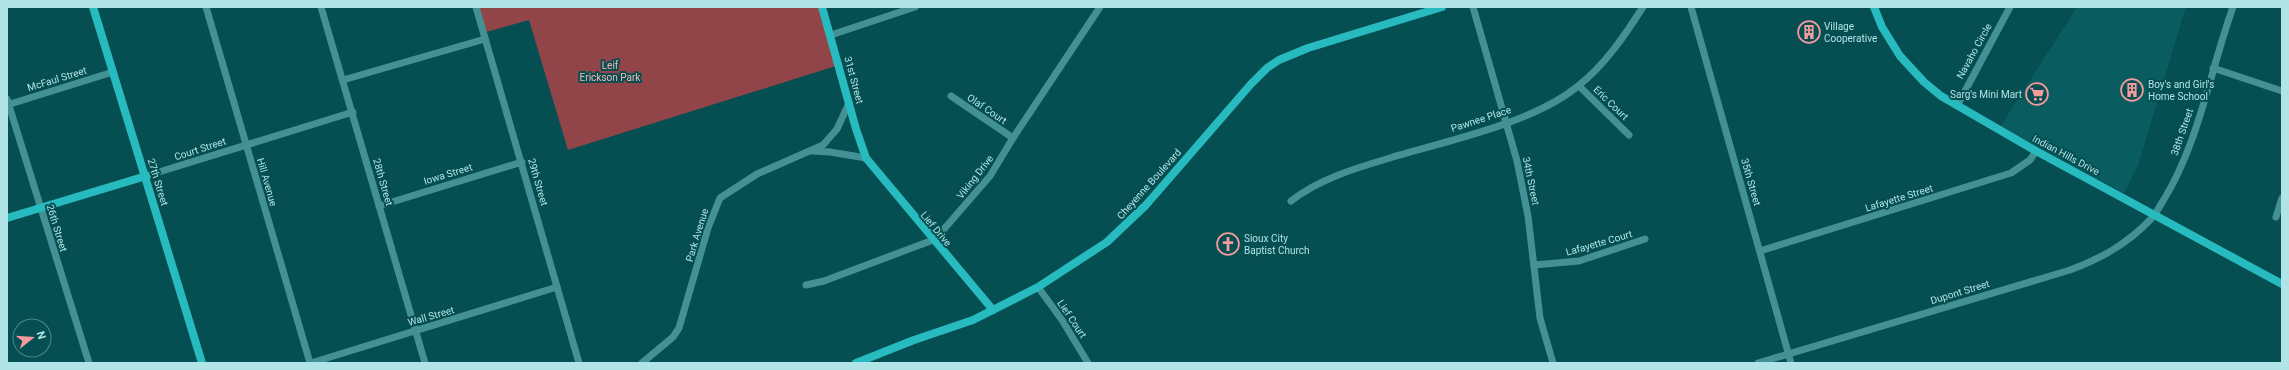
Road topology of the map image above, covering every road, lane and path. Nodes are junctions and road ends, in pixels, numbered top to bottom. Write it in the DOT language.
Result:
graph roads {
  1 [pos="93,7"];
  2 [pos="206,7"];
  3 [pos="321,7"];
  4 [pos="476,7"];
  5 [pos="822,7"];
  6 [pos="916,7"];
  7 [pos="1100,7"];
  8 [pos="1442,7"];
  9 [pos="1473,7"];
  10 [pos="1643,7"];
  11 [pos="1691,7"];
  12 [pos="1874,7"];
  13 [pos="2010,7"];
  14 [pos="2233,7"];
  15 [pos="831,35"];
  16 [pos="485,39"];
  17 [pos="2213,68"];
  18 [pos="113,72"];
  19 [pos="343,80"];
  20 [pos="1579,86"];
  21 [pos="2282,91"];
  22 [pos="950,96"];
  23 [pos="7,103"];
  24 [pos="850,103"];
  25 [pos="1957,106"];
  26 [pos="353,112"];
  27 [pos="1506,122"];
  28 [pos="1629,135"];
  29 [pos="1013,138"];
  30 [pos="246,145"];
  31 [pos="2036,151"];
  32 [pos="812,152"];
  33 [pos="866,158"];
  34 [pos="522,162"];
  35 [pos="146,176"];
  36 [pos="2282,198"];
  37 [pos="1291,201"];
  38 [pos="380,206"];
  39 [pos="40,208"];
  40 [pos="2154,214"];
  41 [pos="2276,216"];
  42 [pos="7,218"];
  43 [pos="1645,239"];
  44 [pos="933,240"];
  45 [pos="1760,251"];
  46 [pos="1534,265"];
  47 [pos="2282,284"];
  48 [pos="806,285"];
  49 [pos="557,287"];
  50 [pos="1038,287"];
  51 [pos="993,310"];
  52 [pos="414,331"];
  53 [pos="1788,354"];
  54 [pos="89,363"];
  55 [pos="202,363"];
  56 [pos="310,363"];
  57 [pos="425,363"];
  58 [pos="579,363"];
  59 [pos="642,363"];
  60 [pos="856,363"];
  61 [pos="1088,363"];
  62 [pos="1553,363"];
  63 [pos="1758,363"];
  64 [pos="1791,363"];
  1 -- 18 [label="street, 27th Street"];
  2 -- 30 [label="street, Hill Avenue"];
  3 -- 19 [label="street, 28th Street"];
  4 -- 16 [label="street, 29th Street"];
  5 -- 15 [label="street, 31st Street"];
  6 -- 15 [label="street"];
  7 -- 29 [label="street, Viking Drive"];
  8 -- 50 [label="street, Cheyenne Boulevard"];
  9 -- 27 [label="street, 34th Street"];
  10 -- 20 [label="street, Pawnee Place"];
  11 -- 45 [label="street, 35th Street"];
  12 -- 25 [label="street, Indian Hills Drive"];
  13 -- 25 [label="street, Navaho Circle"];
  14 -- 17 [label="street, 38th Street"];
  15 -- 24 [label="street, 31st Street"];
  16 -- 19 [label="street"];
  16 -- 34 [label="street, 29th Street"];
  17 -- 21 [label="street"];
  17 -- 40 [label="street, 38th Street"];
  18 -- 23 [label="street, McFaul Street"];
  18 -- 35 [label="street, 27th Street"];
  19 -- 26 [label="street, 28th Street"];
  20 -- 27 [label="street, Pawnee Place"];
  20 -- 28 [label="street, Eric Court"];
  22 -- 29 [label="street, Olaf Court"];
  23 -- 39 [label="street, 26th Street"];
  24 -- 32 [label="street, Park Avenue"];
  24 -- 33 [label="street, 31st Street"];
  25 -- 31 [label="street, Indian Hills Drive"];
  26 -- 30 [label="street, Court Street"];
  26 -- 38 [label="street, 28th Street"];
  27 -- 37 [label="street, Pawnee Place"];
  27 -- 46 [label="street, 34th Street"];
  29 -- 44 [label="street, Viking Drive"];
  30 -- 35 [label="street, Court Street"];
  30 -- 56 [label="street, Hill Avenue"];
  31 -- 40 [label="street, Indian Hills Drive"];
  31 -- 45 [label="street, Lafayette Street"];
  32 -- 33 [label="street, Park Avenue"];
  32 -- 59 [label="street, Park Avenue"];
  33 -- 44 [label="street, Lief Drive"];
  34 -- 38 [label="street, Iowa Street"];
  34 -- 49 [label="street, 29th Street"];
  35 -- 39 [label="street, Court Street"];
  35 -- 55 [label="street, 27th Street"];
  36 -- 41 [label="street"];
  38 -- 52 [label="street, 28th Street"];
  39 -- 42 [label="street, Court Street"];
  39 -- 54 [label="street, 26th Street"];
  40 -- 47 [label="street, Indian Hills Drive"];
  40 -- 53 [label="street, Dupont Street"];
  43 -- 46 [label="street, Lafayette Court"];
  44 -- 48 [label="street, Viking Drive"];
  44 -- 51 [label="street, Lief Drive"];
  45 -- 53 [label="street, 35th Street"];
  46 -- 62 [label="street, 34th Street"];
  49 -- 52 [label="street, Wall Street"];
  49 -- 58 [label="street, 29th Street"];
  50 -- 51 [label="street, Cheyenne Boulevard"];
  50 -- 61 [label="street, Lief Court"];
  51 -- 60 [label="street, Cheyenne Boulevard"];
  52 -- 56 [label="street, Wall Street"];
  52 -- 57 [label="street, 28th Street"];
  53 -- 63 [label="street, Dupont Street"];
  53 -- 64 [label="street, 35th Street"];
}
